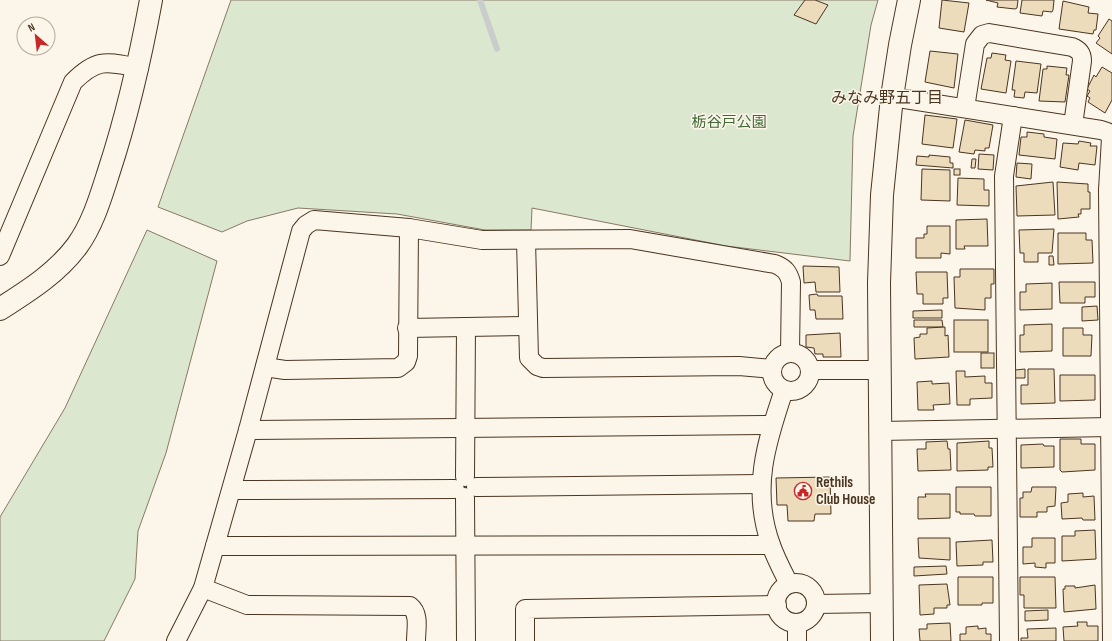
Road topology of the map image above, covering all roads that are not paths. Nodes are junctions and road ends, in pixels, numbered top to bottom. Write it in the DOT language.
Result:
graph roads {
  1 [pos="151,0"];
  2 [pos="909,0"];
  3 [pos="139,68"];
  4 [pos="892,97"];
  5 [pos="965,108"];
  6 [pos="1013,116"];
  7 [pos="1073,125"];
  8 [pos="409,228"];
  9 [pos="526,240"];
  10 [pos="0,256"];
  11 [pos="0,309"];
  12 [pos="527,326"];
  13 [pos="466,327"];
  14 [pos="407,328"];
  15 [pos="790,352"];
  16 [pos="265,367"];
  17 [pos="772,369"];
  18 [pos="810,370"];
  19 [pos="881,370"];
  20 [pos="784,390"];
  21 [pos="772,425"];
  22 [pos="466,427"];
  23 [pos="1110,427"];
  24 [pos="1007,429"];
  25 [pos="248,430"];
  26 [pos="880,431"];
  27 [pos="761,484"];
  28 [pos="465,487"];
  29 [pos="232,490"];
  30 [pos="464,545"];
  31 [pos="771,545"];
  32 [pos="215,546"];
  33 [pos="789,584"];
  34 [pos="203,588"];
  35 [pos="816,604"];
  36 [pos="882,604"];
  37 [pos="776,605"];
  38 [pos="797,623"];
  39 [pos="176,641"];
  40 [pos="416,641"];
  41 [pos="466,641"];
  42 [pos="525,641"];
  43 [pos="798,641"];
  44 [pos="882,641"];
  45 [pos="1009,641"];
  46 [pos="1112,641"];
  1 -- 3 [label="street"];
  2 -- 4 [label="street"];
  3 -- 10 [label="street"];
  3 -- 11 [label="street"];
  4 -- 5 [label="street"];
  4 -- 19 [label="street"];
  5 -- 6 [label="street"];
  5 -- 7 [label="street"];
  6 -- 7 [label="street"];
  6 -- 24 [label="street"];
  7 -- 23 [label="street"];
  8 -- 9 [label="street"];
  8 -- 14 [label="street"];
  8 -- 16 [label="street"];
  9 -- 12 [label="street"];
  9 -- 15 [label="street"];
  12 -- 13 [label="street"];
  12 -- 17 [label="street"];
  13 -- 14 [label="street"];
  13 -- 22 [label="street"];
  14 -- 16 [label="street"];
  15 -- 17 [label="street"];
  15 -- 18 [label="street"];
  16 -- 25 [label="street"];
  17 -- 20 [label="street"];
  18 -- 19 [label="street"];
  18 -- 20 [label="street"];
  19 -- 26 [label="street"];
  20 -- 21 [label="street"];
  21 -- 22 [label="street"];
  21 -- 27 [label="street"];
  22 -- 25 [label="street"];
  22 -- 28 [label="street"];
  23 -- 24 [label="street"];
  23 -- 46 [label="street"];
  24 -- 26 [label="street"];
  24 -- 45 [label="street"];
  25 -- 29 [label="street"];
  26 -- 36 [label="street"];
  27 -- 28 [label="street"];
  27 -- 31 [label="street"];
  28 -- 29 [label="street"];
  28 -- 30 [label="street"];
  29 -- 32 [label="street"];
  30 -- 31 [label="street"];
  30 -- 32 [label="street"];
  30 -- 41 [label="street"];
  31 -- 33 [label="street"];
  32 -- 34 [label="street"];
  33 -- 35 [label="street"];
  33 -- 37 [label="street"];
  34 -- 39 [label="street"];
  34 -- 40 [label="street"];
  35 -- 36 [label="street"];
  35 -- 38 [label="street"];
  36 -- 44 [label="street"];
  37 -- 38 [label="street"];
  37 -- 42 [label="street"];
  38 -- 43 [label="street"];
}
